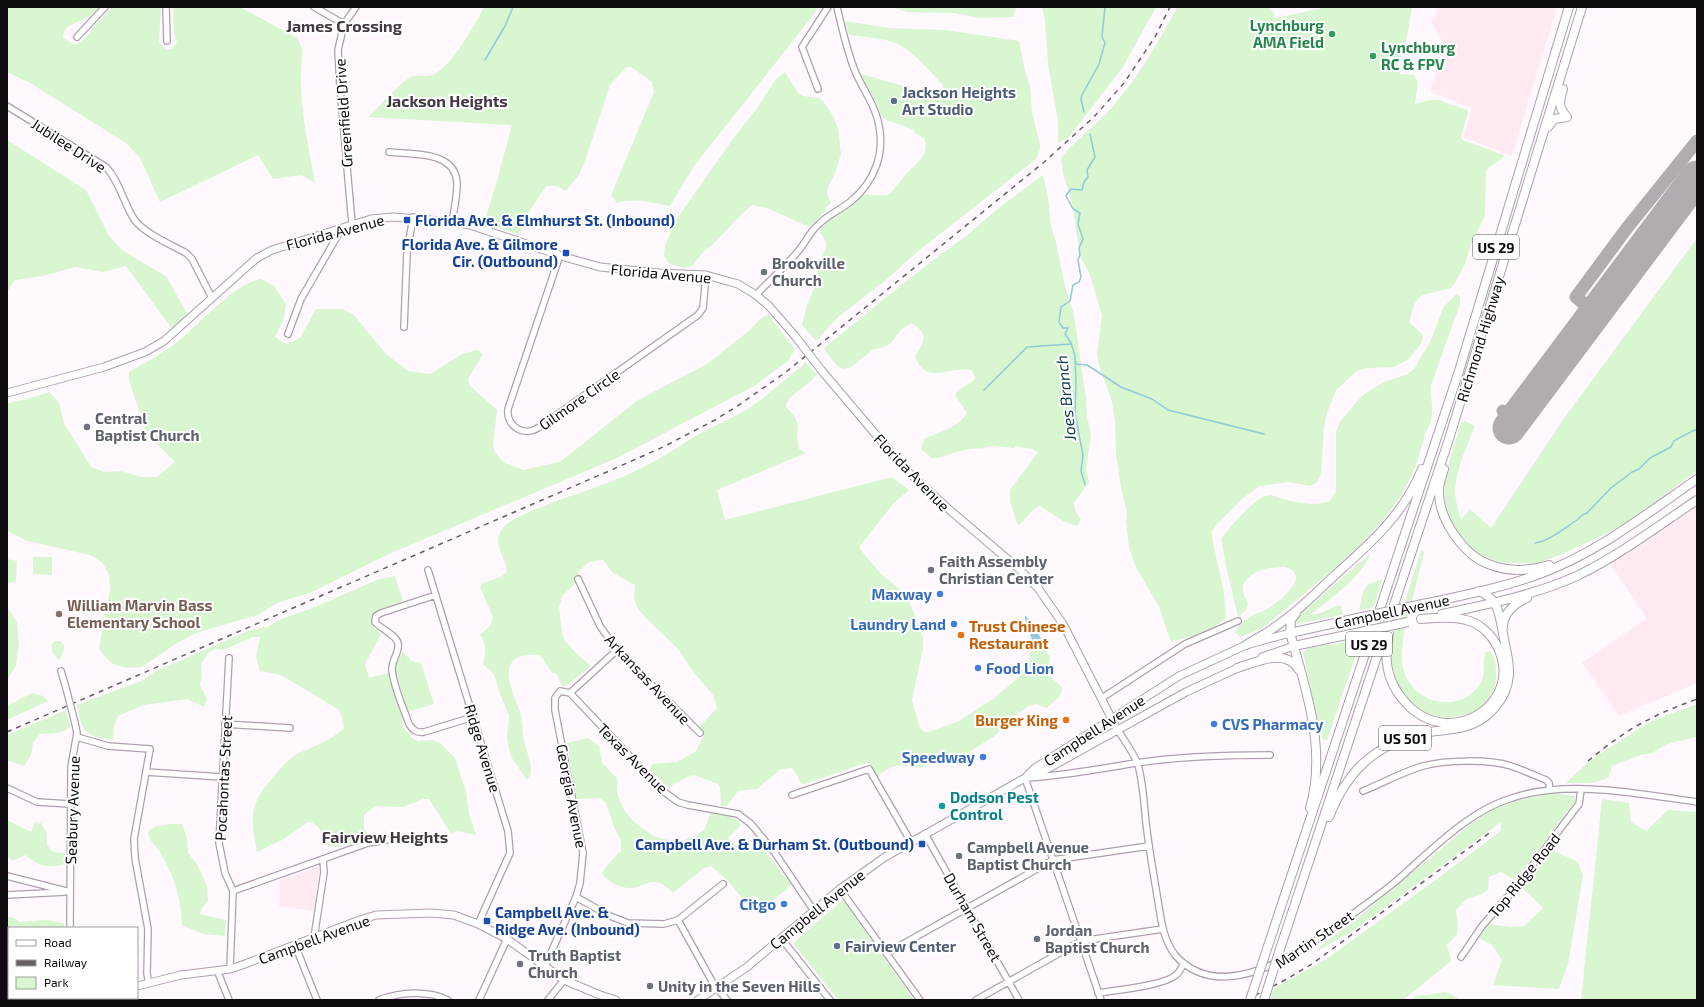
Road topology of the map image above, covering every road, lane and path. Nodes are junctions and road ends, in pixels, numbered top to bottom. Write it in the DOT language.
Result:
graph roads {
  1 [pos="105,7"];
  2 [pos="166,7"];
  3 [pos="314,7"];
  4 [pos="356,7"];
  5 [pos="828,7"];
  6 [pos="837,7"];
  7 [pos="1565,7"];
  8 [pos="1569,7"];
  9 [pos="1582,7"];
  10 [pos="1587,7"];
  11 [pos="1565,19"];
  12 [pos="344,24"];
  13 [pos="77,37"];
  14 [pos="167,41"];
  15 [pos="818,89"];
  16 [pos="7,106"];
  17 [pos="1543,134"];
  18 [pos="389,152"];
  19 [pos="413,218"];
  20 [pos="452,222"];
  21 [pos="352,224"];
  22 [pos="342,227"];
  23 [pos="560,256"];
  24 [pos="706,275"];
  25 [pos="756,295"];
  26 [pos="212,298"];
  27 [pos="404,327"];
  28 [pos="288,334"];
  29 [pos="7,393"];
  30 [pos="1447,408"];
  31 [pos="1449,439"];
  32 [pos="1697,479"];
  33 [pos="1697,500"];
  34 [pos="1598,546"];
  35 [pos="428,570"];
  36 [pos="578,579"];
  37 [pos="1559,583"];
  38 [pos="1320,589"];
  39 [pos="1479,592"];
  40 [pos="436,595"];
  41 [pos="1395,601"];
  42 [pos="1495,603"];
  43 [pos="1421,619"];
  44 [pos="1238,621"];
  45 [pos="1290,633"];
  46 [pos="1503,636"];
  47 [pos="1246,645"];
  48 [pos="1294,646"];
  49 [pos="617,650"];
  50 [pos="229,658"];
  51 [pos="1237,668"];
  52 [pos="61,671"];
  53 [pos="1302,676"];
  54 [pos="570,693"];
  55 [pos="1102,698"];
  56 [pos="473,717"];
  57 [pos="1111,719"];
  58 [pos="225,724"];
  59 [pos="290,728"];
  60 [pos="1117,729"];
  61 [pos="700,733"];
  62 [pos="77,737"];
  63 [pos="1270,755"];
  64 [pos="1137,763"];
  65 [pos="146,772"];
  66 [pos="222,777"];
  67 [pos="1025,778"];
  68 [pos="7,788"];
  69 [pos="1550,790"];
  70 [pos="1581,790"];
  71 [pos="1363,791"];
  72 [pos="792,795"];
  73 [pos="1697,802"];
  74 [pos="70,804"];
  75 [pos="925,834"];
  76 [pos="428,840"];
  77 [pos="911,842"];
  78 [pos="1149,846"];
  79 [pos="323,859"];
  80 [pos="1053,860"];
  81 [pos="1306,873"];
  82 [pos="7,876"];
  83 [pos="1290,879"];
  84 [pos="723,884"];
  85 [pos="840,889"];
  86 [pos="233,891"];
  87 [pos="70,892"];
  88 [pos="7,895"];
  89 [pos="576,897"];
  90 [pos="968,908"];
  91 [pos="814,911"];
  92 [pos="678,920"];
  93 [pos="478,924"];
  94 [pos="70,927"];
  95 [pos="1163,929"];
  96 [pos="314,938"];
  97 [pos="781,938"];
  98 [pos="507,940"];
  99 [pos="1081,941"];
  100 [pos="295,946"];
  101 [pos="887,953"];
  102 [pos="1461,957"];
  103 [pos="1183,965"];
  104 [pos="545,966"];
  105 [pos="230,968"];
  106 [pos="217,970"];
  107 [pos="564,980"];
  108 [pos="1009,982"];
  109 [pos="149,983"];
  110 [pos="138,986"];
  111 [pos="717,988"];
  112 [pos="1098,993"];
  113 [pos="229,1000"];
  114 [pos="317,1000"];
  115 [pos="379,1000"];
  116 [pos="448,1000"];
  117 [pos="479,1000"];
  118 [pos="548,1000"];
  119 [pos="616,1000"];
  120 [pos="698,1000"];
  121 [pos="727,1000"];
  122 [pos="830,1000"];
  123 [pos="920,1000"];
  124 [pos="976,1000"];
  125 [pos="1020,1000"];
  126 [pos="1101,1000"];
  127 [pos="1250,1000"];
  128 [pos="1264,1000"];
  1 -- 13 [label="street"];
  2 -- 14 [label="street"];
  3 -- 12 [label="street"];
  4 -- 12 [label="street, Greenfield Drive"];
  5 -- 15 [label="street"];
  6 -- 25 [label="street"];
  7 -- 11 [label="highway"];
  8 -- 11 [label="highway, Richmond Highway / US 29"];
  9 -- 17 [label="highway, Richmond Highway / US 29"];
  10 -- 17 [label="highway"];
  11 -- 30 [label="highway, Richmond Highway / US 29"];
  12 -- 21 [label="street, Greenfield Drive"];
  16 -- 26 [label="street, Jubilee Drive"];
  17 -- 31 [label="highway, Richmond Highway / US 29"];
  18 -- 20 [label="street"];
  19 -- 20 [label="main road, Florida Avenue"];
  19 -- 21 [label="main road, Florida Avenue"];
  19 -- 27 [label="street"];
  20 -- 23 [label="main road, Florida Avenue"];
  21 -- 22 [label="main road, Florida Avenue"];
  22 -- 26 [label="main road, Florida Avenue"];
  22 -- 28 [label="street"];
  23 -- 24 [label="main road, Florida Avenue"];
  23 -- 24 [label="street, Gilmore Circle"];
  24 -- 25 [label="main road, Florida Avenue"];
  25 -- 55 [label="main road, Florida Avenue, bridge"];
  26 -- 29 [label="main road, Florida Avenue"];
  30 -- 38 [label="highway"];
  30 -- 83 [label="highway, US 29"];
  31 -- 34 [label="highway"];
  31 -- 41 [label="highway, Richmond Highway / US 29"];
  32 -- 34 [label="highway, Campbell Avenue"];
  33 -- 37 [label="highway, Campbell Avenue / US 501"];
  34 -- 39 [label="highway, Campbell Avenue"];
  35 -- 40 [label="street, Ridge Avenue"];
  36 -- 49 [label="street, Arkansas Avenue"];
  37 -- 42 [label="highway, Campbell Avenue"];
  37 -- 46 [label="highway, US 501"];
  38 -- 45 [label="highway"];
  38 -- 47 [label="highway"];
  39 -- 42 [label="highway"];
  39 -- 45 [label="highway, Campbell Avenue, bridge"];
  40 -- 56 [label="street, Ridge Avenue"];
  40 -- 56 [label="street"];
  41 -- 43 [label="highway"];
  41 -- 81 [label="highway, US 29"];
  42 -- 43 [label="highway, Campbell Avenue"];
  42 -- 46 [label="highway"];
  43 -- 48 [label="highway, Campbell Avenue, bridge"];
  44 -- 55 [label="street"];
  45 -- 47 [label="main road, Campbell Avenue"];
  45 -- 48 [label="highway"];
  46 -- 81 [label="highway, US 501"];
  47 -- 57 [label="main road, Campbell Avenue"];
  48 -- 51 [label="main road, Campbell Avenue"];
  48 -- 53 [label="highway"];
  49 -- 54 [label="street"];
  49 -- 61 [label="street, Arkansas Avenue"];
  50 -- 58 [label="street, Pocahontas Street"];
  51 -- 53 [label="highway"];
  51 -- 60 [label="main road, Campbell Avenue"];
  52 -- 62 [label="street, Seabury Avenue, bridge"];
  53 -- 83 [label="highway"];
  54 -- 89 [label="street, Georgia Avenue"];
  54 -- 91 [label="street, Texas Avenue"];
  55 -- 57 [label="main road, Florida Avenue"];
  56 -- 93 [label="street, Ridge Avenue"];
  57 -- 60 [label="main road, Florida Avenue"];
  57 -- 67 [label="main road, Campbell Avenue"];
  58 -- 59 [label="street"];
  58 -- 66 [label="street, Pocahontas Street"];
  60 -- 64 [label="street, Florida Avenue"];
  60 -- 67 [label="main road, Campbell Avenue"];
  62 -- 65 [label="street"];
  62 -- 74 [label="street, Seabury Avenue"];
  63 -- 64 [label="street, Campbell Avenue"];
  64 -- 67 [label="street, Campbell Avenue"];
  64 -- 78 [label="street, Martin Street"];
  65 -- 66 [label="street"];
  65 -- 109 [label="street"];
  66 -- 86 [label="street, Pocahontas Street"];
  67 -- 75 [label="main road, Campbell Avenue"];
  67 -- 80 [label="street"];
  68 -- 74 [label="street"];
  69 -- 70 [label="street, Martin Street"];
  69 -- 71 [label="street"];
  69 -- 103 [label="street, Martin Street"];
  70 -- 73 [label="street, Martin Street"];
  70 -- 102 [label="street, Top Ridge Road"];
  72 -- 77 [label="street"];
  74 -- 87 [label="street, Seabury Avenue"];
  75 -- 77 [label="main road, Campbell Avenue"];
  75 -- 90 [label="street, Durham Street"];
  76 -- 79 [label="street"];
  77 -- 85 [label="main road, Campbell Avenue"];
  78 -- 80 [label="street"];
  78 -- 95 [label="street, Martin Street"];
  79 -- 86 [label="street"];
  79 -- 96 [label="street"];
  80 -- 90 [label="street"];
  80 -- 99 [label="street"];
  81 -- 128 [label="highway, US 29, bridge"];
  82 -- 87 [label="street"];
  83 -- 127 [label="highway, US 29, bridge"];
  84 -- 92 [label="street"];
  85 -- 91 [label="main road, Campbell Avenue"];
  85 -- 101 [label="street"];
  86 -- 105 [label="street, Pocahontas Street"];
  87 -- 88 [label="street"];
  87 -- 94 [label="street, Seabury Avenue"];
  89 -- 92 [label="street"];
  89 -- 104 [label="street, Georgia Avenue"];
  90 -- 101 [label="street"];
  90 -- 108 [label="street, Durham Street"];
  91 -- 97 [label="main road, Campbell Avenue"];
  92 -- 111 [label="street"];
  93 -- 96 [label="main road, Campbell Avenue"];
  93 -- 98 [label="main road, Campbell Avenue"];
  95 -- 99 [label="street"];
  95 -- 103 [label="street, Martin Street"];
  96 -- 100 [label="main road, Campbell Avenue"];
  97 -- 111 [label="main road, Campbell Avenue"];
  97 -- 122 [label="street"];
  98 -- 104 [label="main road, Campbell Avenue"];
  98 -- 117 [label="street"];
  99 -- 108 [label="street"];
  99 -- 112 [label="street"];
  100 -- 105 [label="main road, Campbell Avenue"];
  100 -- 114 [label="street"];
  101 -- 123 [label="street"];
  103 -- 112 [label="street"];
  104 -- 107 [label="main road, Campbell Avenue"];
  105 -- 106 [label="main road, Campbell Avenue"];
  106 -- 109 [label="main road, Campbell Avenue"];
  106 -- 113 [label="street"];
  107 -- 118 [label="street"];
  107 -- 119 [label="main road, Campbell Avenue"];
  108 -- 124 [label="street"];
  108 -- 125 [label="street, Durham Street"];
  109 -- 110 [label="main road, Campbell Avenue"];
  111 -- 120 [label="main road, Campbell Avenue"];
  111 -- 121 [label="street"];
  112 -- 126 [label="street"];
  115 -- 116 [label="street"];
}
